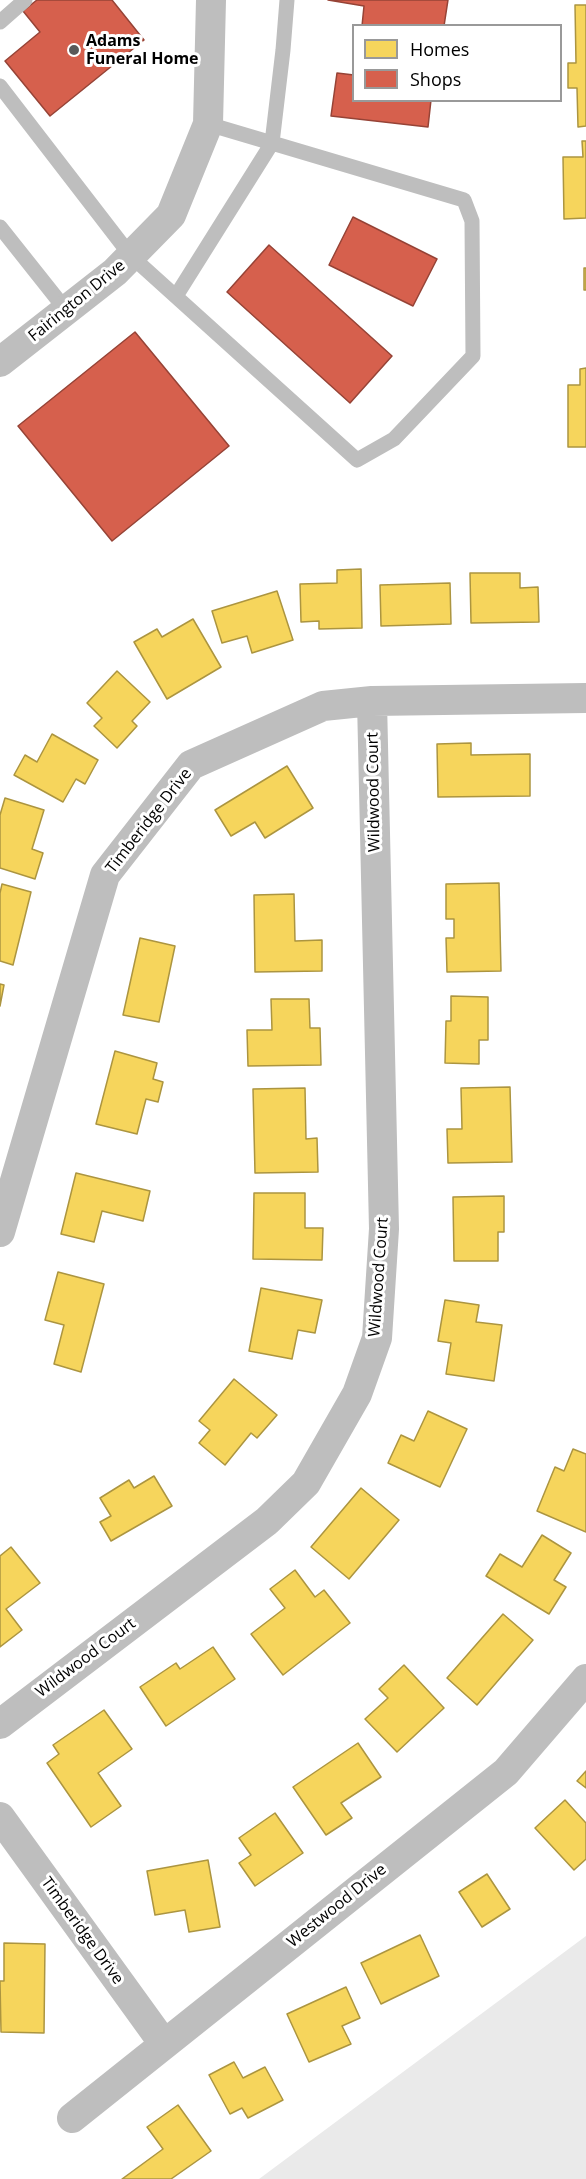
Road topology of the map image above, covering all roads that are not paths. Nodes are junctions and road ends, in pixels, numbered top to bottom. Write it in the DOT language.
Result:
graph roads {
  1 [pos="26,0"];
  2 [pos="211,0"];
  3 [pos="287,0"];
  4 [pos="0,22"];
  5 [pos="0,86"];
  6 [pos="208,124"];
  7 [pos="272,143"];
  8 [pos="0,227"];
  9 [pos="131,256"];
  10 [pos="176,296"];
  11 [pos="66,310"];
  12 [pos="0,362"];
  13 [pos="586,698"];
  14 [pos="372,701"];
  15 [pos="0,1232"];
  16 [pos="586,1679"];
  17 [pos="0,1724"];
  18 [pos="0,1817"];
  19 [pos="164,2044"];
  20 [pos="72,2118"];
  1 -- 4 [label="lane"];
  2 -- 6 [label="street, Fairington Drive"];
  3 -- 7 [label="lane"];
  5 -- 9 [label="lane"];
  6 -- 7 [label="lane"];
  6 -- 9 [label="street, Fairington Drive"];
  7 -- 10 [label="lane"];
  7 -- 10 [label="lane"];
  8 -- 11 [label="lane"];
  9 -- 10 [label="lane"];
  9 -- 11 [label="street, Fairington Drive"];
  11 -- 12 [label="street, Fairington Drive"];
  13 -- 14 [label="street, Timberidge Drive"];
  14 -- 15 [label="street, Timberidge Drive"];
  14 -- 17 [label="street, Wildwood Court"];
  16 -- 19 [label="street, Westwood Drive"];
  18 -- 19 [label="street, Timberidge Drive"];
  19 -- 20 [label="street, Westwood Drive"];
}
